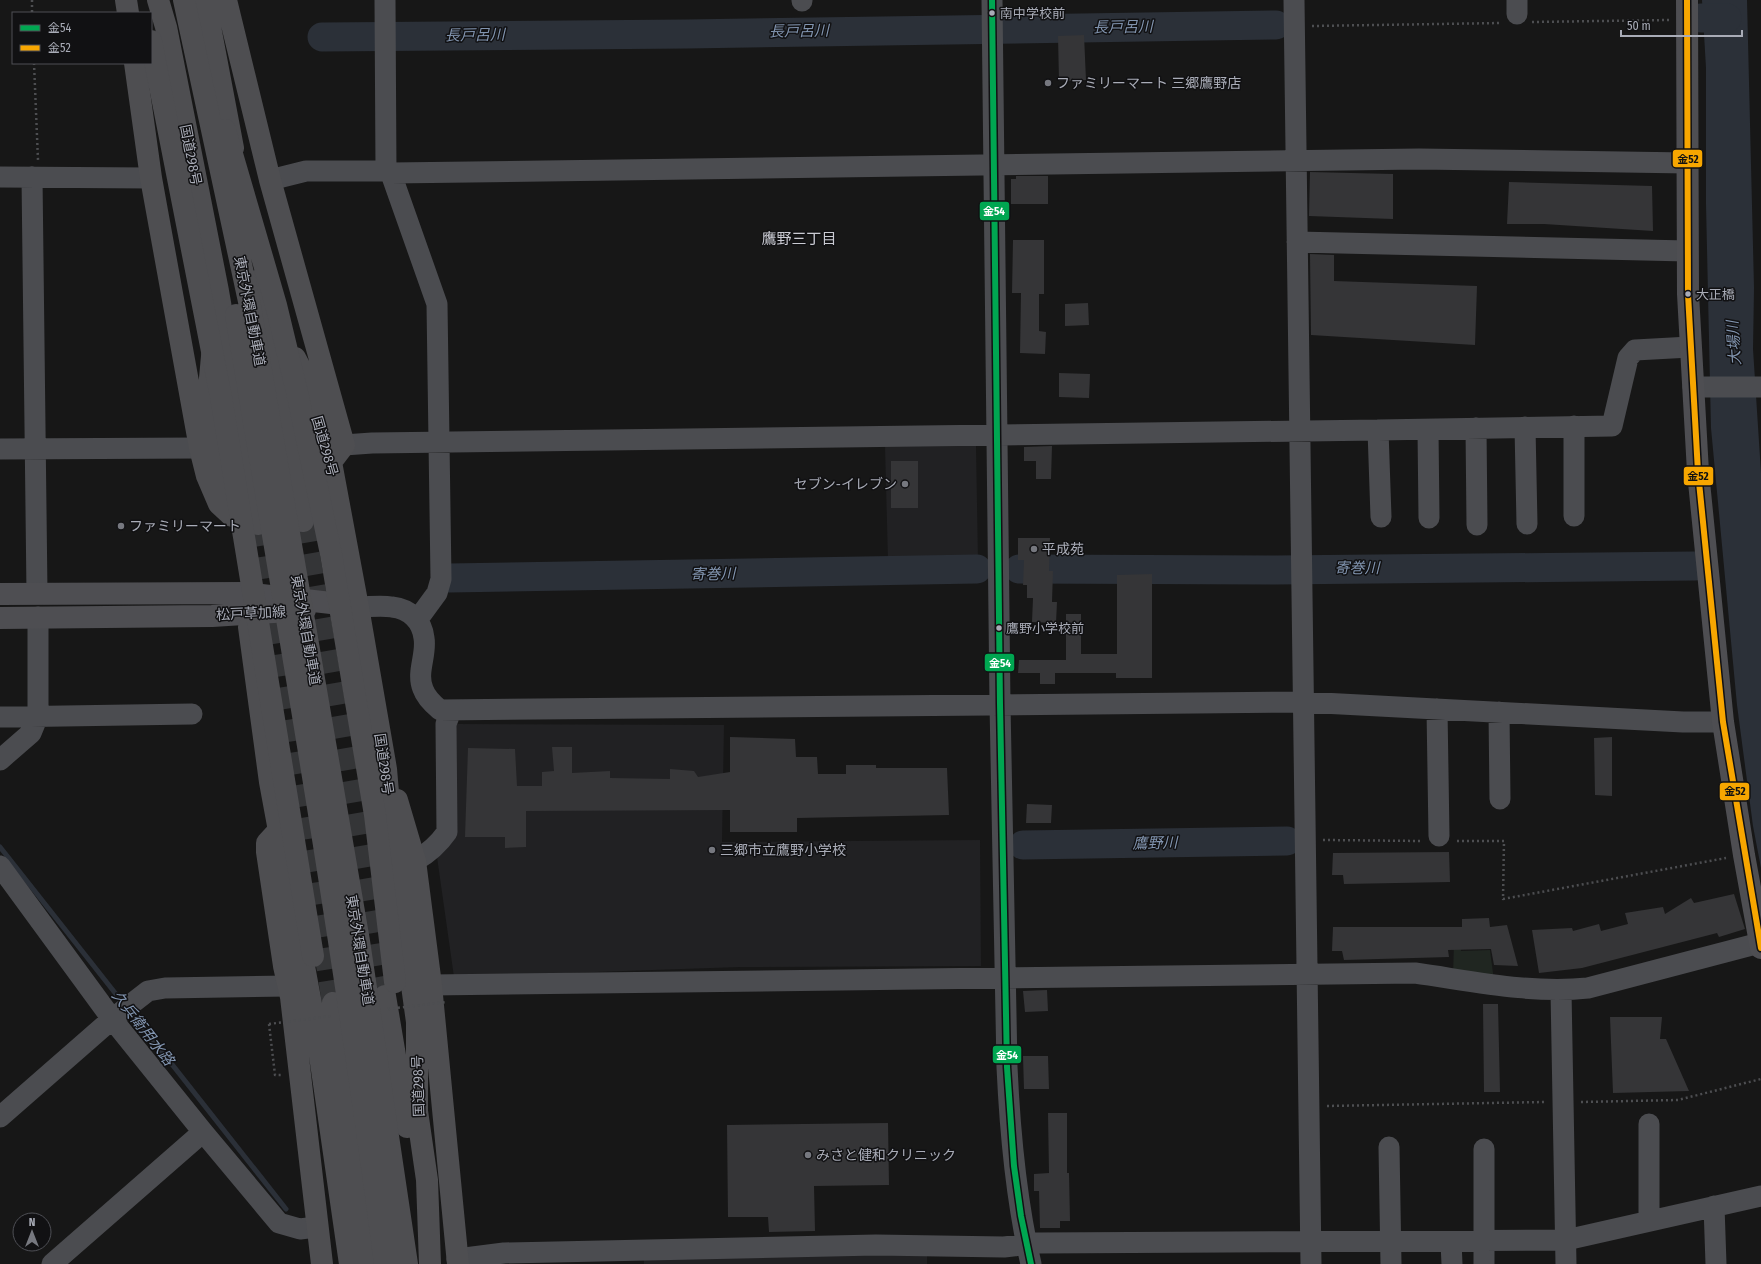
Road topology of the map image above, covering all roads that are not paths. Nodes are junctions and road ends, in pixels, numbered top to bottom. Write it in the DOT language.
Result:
graph roads {
  1 [pos="126,0"];
  2 [pos="143,0"];
  3 [pos="158,0"];
  4 [pos="168,0"];
  5 [pos="184,0"];
  6 [pos="205,0"];
  7 [pos="226,0"];
  8 [pos="385,0"];
  9 [pos="992,0"];
  10 [pos="1294,0"];
  11 [pos="1686,0"];
  12 [pos="128,12"];
  13 [pos="146,12"];
  14 [pos="152,46"];
  15 [pos="135,64"];
  16 [pos="1296,160"];
  17 [pos="1688,163"];
  18 [pos="994,164"];
  19 [pos="389,172"];
  20 [pos="0,177"];
  21 [pos="35,177"];
  22 [pos="151,178"];
  23 [pos="270,180"];
  24 [pos="1297,242"];
  25 [pos="1687,251"];
  26 [pos="257,282"];
  27 [pos="218,291"];
  28 [pos="1690,347"];
  29 [pos="1700,387"];
  30 [pos="1760,387"];
  31 [pos="1574,426"];
  32 [pos="1525,427"];
  33 [pos="1476,428"];
  34 [pos="1378,430"];
  35 [pos="1428,430"];
  36 [pos="1299,432"];
  37 [pos="998,436"];
  38 [pos="438,443"];
  39 [pos="36,448"];
  40 [pos="200,448"];
  41 [pos="0,449"];
  42 [pos="337,453"];
  43 [pos="232,516"];
  44 [pos="1574,516"];
  45 [pos="1381,517"];
  46 [pos="1429,518"];
  47 [pos="303,521"];
  48 [pos="258,524"];
  49 [pos="1527,524"];
  50 [pos="1477,525"];
  51 [pos="37,593"];
  52 [pos="244,593"];
  53 [pos="0,594"];
  54 [pos="358,607"];
  55 [pos="247,614"];
  56 [pos="38,617"];
  57 [pos="0,618"];
  58 [pos="418,619"];
  59 [pos="1303,702"];
  60 [pos="1000,704"];
  61 [pos="1437,709"];
  62 [pos="451,711"];
  63 [pos="1499,712"];
  64 [pos="192,714"];
  65 [pos="38,716"];
  66 [pos="0,717"];
  67 [pos="1723,722"];
  68 [pos="0,760"];
  69 [pos="386,769"];
  70 [pos="1500,799"];
  71 [pos="279,830"];
  72 [pos="1439,839"];
  73 [pos="415,861"];
  74 [pos="0,866"];
  75 [pos="1760,946"];
  76 [pos="1306,974"];
  77 [pos="1005,978"];
  78 [pos="431,985"];
  79 [pos="288,986"];
  80 [pos="390,989"];
  81 [pos="1561,991"];
  82 [pos="333,1003"];
  83 [pos="112,1019"];
  84 [pos="318,1042"];
  85 [pos="417,1111"];
  86 [pos="0,1117"];
  87 [pos="1650,1124"];
  88 [pos="203,1132"];
  89 [pos="1389,1147"];
  90 [pos="1484,1149"];
  91 [pos="1761,1196"];
  92 [pos="1714,1206"];
  93 [pos="1650,1220"];
  94 [pos="316,1227"];
  95 [pos="1566,1240"];
  96 [pos="1485,1241"];
  97 [pos="1311,1242"];
  98 [pos="1390,1242"];
  99 [pos="1451,1242"];
  100 [pos="1026,1243"];
  101 [pos="1004,1255"];
  102 [pos="458,1262"];
  103 [pos="52,1264"];
  104 [pos="322,1264"];
  105 [pos="350,1264"];
  106 [pos="370,1264"];
  107 [pos="385,1264"];
  108 [pos="407,1264"];
  109 [pos="424,1264"];
  110 [pos="430,1264"];
  111 [pos="1031,1264"];
  112 [pos="1311,1264"];
  113 [pos="1391,1264"];
  114 [pos="1452,1264"];
  115 [pos="1484,1264"];
  116 [pos="1566,1264"];
  117 [pos="1716,1264"];
  1 -- 12 [label="highway"];
  2 -- 13 [label="highway"];
  3 -- 27 [label="highway, 国道298号"];
  4 -- 107 [label="highway, 東京外環自動車道, bridge"];
  5 -- 80 [label="highway, bridge"];
  5 -- 108 [label="highway, 東京外環自動車道, bridge"];
  6 -- 26 [label="highway, 国道298号"];
  7 -- 23 [label="highway"];
  8 -- 19 [label="street"];
  9 -- 18 [label="street"];
  10 -- 16 [label="street"];
  11 -- 17 [label="main road"];
  14 -- 84 [label="highway, bridge"];
  15 -- 22 [label="highway"];
  16 -- 17 [label="street"];
  16 -- 18 [label="street"];
  16 -- 24 [label="street"];
  17 -- 25 [label="main road"];
  18 -- 19 [label="street"];
  18 -- 37 [label="street"];
  19 -- 23 [label="street"];
  19 -- 38 [label="street"];
  20 -- 21 [label="street"];
  21 -- 22 [label="street"];
  21 -- 39 [label="street"];
  22 -- 40 [label="highway"];
  23 -- 42 [label="highway"];
  24 -- 25 [label="street"];
  24 -- 36 [label="street"];
  25 -- 28 [label="main road"];
  26 -- 42 [label="highway, 国道298号"];
  26 -- 47 [label="highway, 国道298号"];
  27 -- 43 [label="highway"];
  27 -- 48 [label="highway, 国道298号"];
  28 -- 29 [label="main road"];
  28 -- 31 [label="street"];
  29 -- 30 [label="street"];
  29 -- 67 [label="main road"];
  31 -- 32 [label="street"];
  31 -- 44 [label="street"];
  32 -- 33 [label="street"];
  32 -- 49 [label="street"];
  33 -- 35 [label="street"];
  33 -- 50 [label="street"];
  34 -- 35 [label="street"];
  34 -- 36 [label="street"];
  34 -- 45 [label="street"];
  35 -- 46 [label="street"];
  36 -- 37 [label="street"];
  36 -- 59 [label="street"];
  37 -- 38 [label="street"];
  37 -- 60 [label="street"];
  38 -- 42 [label="street"];
  38 -- 58 [label="street"];
  39 -- 40 [label="street"];
  39 -- 41 [label="street"];
  39 -- 51 [label="street"];
  40 -- 43 [label="highway"];
  42 -- 54 [label="highway, 国道298号"];
  43 -- 52 [label="highway"];
  51 -- 52 [label="main road, 松戸草加線"];
  51 -- 53 [label="main road, 松戸草加線"];
  52 -- 54 [label="main road, 松戸草加線"];
  52 -- 55 [label="highway"];
  54 -- 55 [label="main road, 松戸草加線"];
  54 -- 58 [label="street"];
  54 -- 69 [label="highway, 国道298号"];
  55 -- 56 [label="main road, 松戸草加線"];
  55 -- 71 [label="highway"];
  56 -- 57 [label="main road, 松戸草加線"];
  56 -- 65 [label="street"];
  58 -- 62 [label="street"];
  59 -- 60 [label="street"];
  59 -- 61 [label="street"];
  59 -- 76 [label="street"];
  60 -- 62 [label="street"];
  60 -- 77 [label="street"];
  61 -- 63 [label="street"];
  61 -- 72 [label="street"];
  62 -- 73 [label="street"];
  63 -- 67 [label="street"];
  63 -- 70 [label="street"];
  64 -- 65 [label="street"];
  65 -- 66 [label="street"];
  65 -- 68 [label="street"];
  67 -- 75 [label="main road"];
  69 -- 73 [label="highway"];
  69 -- 85 [label="highway, 国道298号"];
  71 -- 79 [label="highway"];
  71 -- 84 [label="highway"];
  73 -- 78 [label="highway"];
  74 -- 83 [label="street"];
  75 -- 81 [label="street"];
  76 -- 77 [label="street"];
  76 -- 81 [label="street"];
  76 -- 97 [label="street"];
  77 -- 78 [label="street"];
  77 -- 100 [label="street"];
  78 -- 102 [label="highway"];
  79 -- 83 [label="street"];
  79 -- 94 [label="highway"];
  80 -- 85 [label="highway"];
  80 -- 109 [label="highway, 国道298号"];
  81 -- 95 [label="street"];
  82 -- 106 [label="highway"];
  83 -- 86 [label="street"];
  83 -- 88 [label="street"];
  84 -- 105 [label="highway"];
  85 -- 110 [label="highway, 国道298号"];
  87 -- 93 [label="street"];
  88 -- 94 [label="street"];
  88 -- 103 [label="street"];
  89 -- 98 [label="street"];
  90 -- 96 [label="street"];
  91 -- 92 [label="street"];
  92 -- 93 [label="street"];
  92 -- 117 [label="street"];
  93 -- 95 [label="street"];
  94 -- 104 [label="highway"];
  95 -- 96 [label="street"];
  95 -- 116 [label="street"];
  96 -- 99 [label="street"];
  96 -- 115 [label="street"];
  97 -- 98 [label="street"];
  97 -- 100 [label="street"];
  97 -- 112 [label="street"];
  98 -- 99 [label="street"];
  98 -- 113 [label="street"];
  99 -- 114 [label="street"];
  100 -- 101 [label="street"];
  100 -- 111 [label="street"];
  101 -- 102 [label="street"];
}
